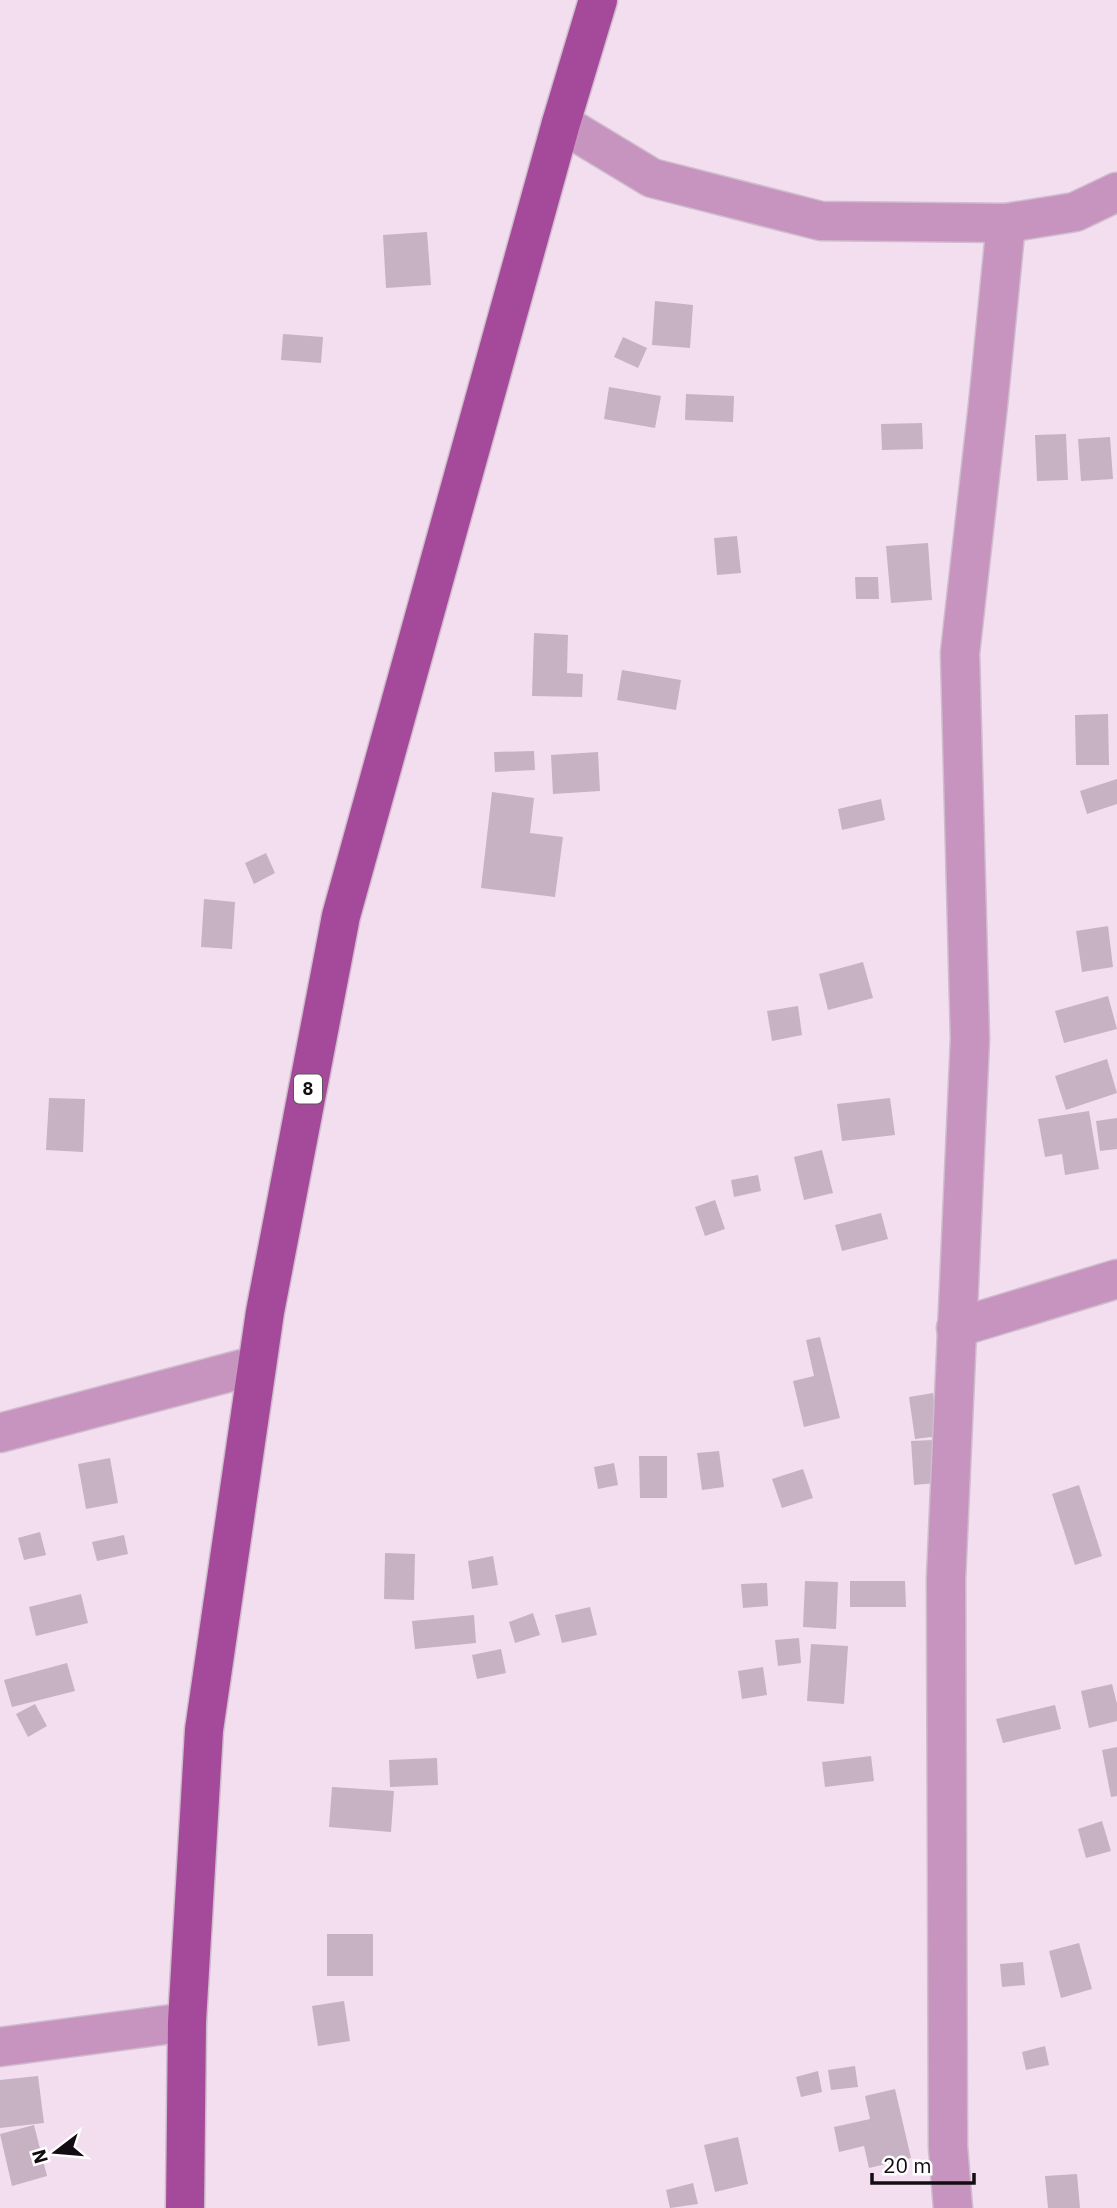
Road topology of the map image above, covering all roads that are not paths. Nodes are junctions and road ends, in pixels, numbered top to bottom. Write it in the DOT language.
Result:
graph roads {
  1 [pos="598,0"];
  2 [pos="561,123"];
  3 [pos="1117,192"];
  4 [pos="1006,223"];
  5 [pos="1117,1279"];
  6 [pos="956,1328"];
  7 [pos="257,1365"];
  8 [pos="0,1433"];
  9 [pos="187,2022"];
  10 [pos="0,2047"];
  11 [pos="185,2208"];
  12 [pos="953,2208"];
  1 -- 2 [label="main road, 8"];
  2 -- 4 [label="street"];
  2 -- 7 [label="main road, 8"];
  3 -- 4 [label="street"];
  4 -- 6 [label="street"];
  5 -- 6 [label="street"];
  6 -- 12 [label="street"];
  7 -- 8 [label="street"];
  7 -- 9 [label="main road, 8"];
  9 -- 10 [label="street"];
  9 -- 11 [label="main road, 8"];
}
